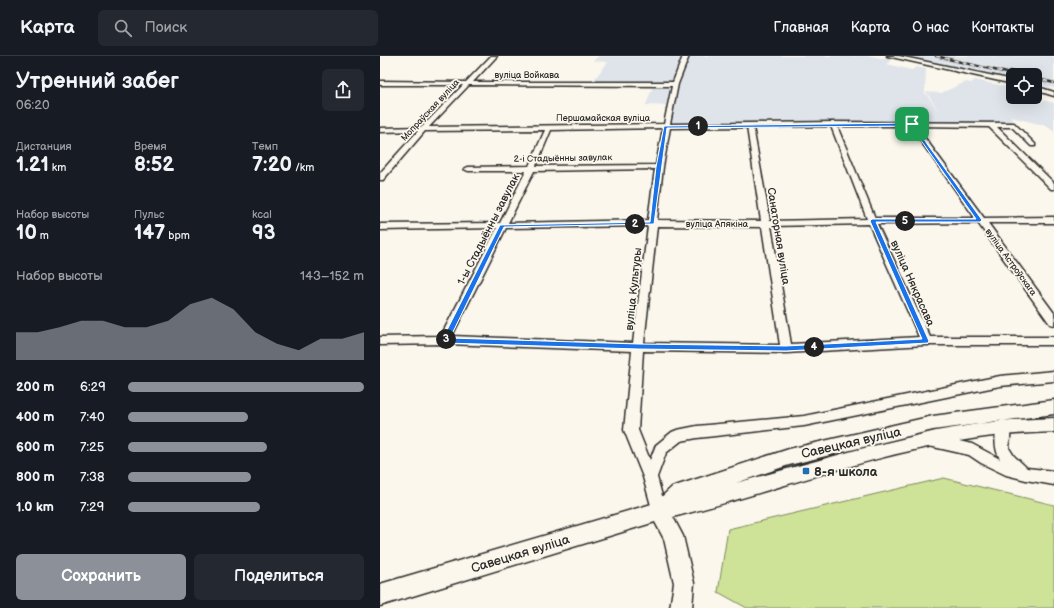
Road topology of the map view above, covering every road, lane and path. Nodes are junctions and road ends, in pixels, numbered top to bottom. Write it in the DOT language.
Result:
graph roads {
  1 [pos="494,56"];
  2 [pos="686,56"];
  3 [pos="890,56"];
  4 [pos="1006,81"];
  5 [pos="380,83"];
  6 [pos="466,84"];
  7 [pos="675,84"];
  8 [pos="1042,90"];
  9 [pos="1054,94"];
  10 [pos="833,124"];
  11 [pos="912,124"];
  12 [pos="991,125"];
  13 [pos="750,126"];
  14 [pos="549,127"];
  15 [pos="666,127"];
  16 [pos="424,129"];
  17 [pos="380,130"];
  18 [pos="1033,145"];
  19 [pos="659,167"];
  20 [pos="468,169"];
  21 [pos="531,169"];
  22 [pos="380,178"];
  23 [pos="1054,187"];
  24 [pos="980,220"];
  25 [pos="1054,220"];
  26 [pos="872,221"];
  27 [pos="652,223"];
  28 [pos="765,224"];
  29 [pos="502,226"];
  30 [pos="380,227"];
  31 [pos="1054,322"];
  32 [pos="446,340"];
  33 [pos="380,341"];
  34 [pos="926,341"];
  35 [pos="1054,341"];
  36 [pos="638,347"];
  37 [pos="786,349"];
  38 [pos="1054,376"];
  39 [pos="1054,407"];
  40 [pos="1054,425"];
  41 [pos="1004,427"];
  42 [pos="928,440"];
  43 [pos="1026,474"];
  44 [pos="650,478"];
  45 [pos="1054,478"];
  46 [pos="659,511"];
  47 [pos="380,595"];
  48 [pos="681,608"];
  1 -- 6 [label="street, Мопраўская вуліца"];
  2 -- 7 [label="street, вуліца Культуры"];
  3 -- 4 [label="street"];
  5 -- 6 [label="street, вуліца Войкава"];
  6 -- 7 [label="street, вуліца Войкава"];
  6 -- 16 [label="street, Мопраўская вуліца"];
  7 -- 15 [label="street, вуліца Культуры"];
  8 -- 9 [label="street"];
  10 -- 11 [label="street, Першамайская вуліца"];
  10 -- 13 [label="street, Першамайская вуліца"];
  10 -- 26 [label="street, вуліца Някрасава"];
  11 -- 12 [label="street, Першамайская вуліца"];
  11 -- 24 [label="street, вуліца Астроўскага"];
  12 -- 18 [label="street, Першамайская вуліца"];
  12 -- 23 [label="street"];
  13 -- 15 [label="street, Першамайская вуліца"];
  13 -- 28 [label="street, Санаторная вуліца"];
  14 -- 15 [label="street, Першамайская вуліца"];
  14 -- 16 [label="street, Першамайская вуліца"];
  14 -- 21 [label="street, 1-ы Стадыённы завулак"];
  15 -- 19 [label="street, вуліца Культуры"];
  16 -- 17 [label="street, Першамайская вуліца"];
  16 -- 22 [label="street, Мопраўская вуліца"];
  19 -- 21 [label="street, 2-і Стадыённы завулак"];
  19 -- 27 [label="street, вуліца Культуры"];
  20 -- 21 [label="street, 2-і Стадыённы завулак"];
  21 -- 29 [label="street, 1-ы Стадыённы завулак"];
  24 -- 25 [label="street, вуліца Апякіна"];
  24 -- 26 [label="street, вуліца Апякіна"];
  24 -- 31 [label="street, вуліца Астроўскага"];
  26 -- 28 [label="street, вуліца Апякіна"];
  26 -- 34 [label="street, вуліца Някрасава"];
  27 -- 28 [label="street, вуліца Апякіна"];
  27 -- 29 [label="street, вуліца Апякіна"];
  27 -- 36 [label="street, вуліца Культуры"];
  28 -- 37 [label="street, Санаторная вуліца"];
  29 -- 30 [label="street, вуліца Апякіна"];
  29 -- 32 [label="street, 1-ы Стадыённы завулак"];
  32 -- 33 [label="street"];
  32 -- 36 [label="street"];
  34 -- 35 [label="street"];
  34 -- 37 [label="street"];
  36 -- 37 [label="street"];
  36 -- 44 [label="street, вуліца Культуры"];
  38 -- 44 [label="street"];
  39 -- 46 [label="street, Савецкая вуліца"];
  40 -- 41 [label="street, Савецкая вуліца"];
  41 -- 42 [label="street, Савецкая вуліца"];
  41 -- 43 [label="street"];
  42 -- 43 [label="street, Савецкая вуліца"];
  42 -- 46 [label="street, Савецкая вуліца"];
  43 -- 45 [label="street, Савецкая вуліца"];
  44 -- 46 [label="street, вуліца Культуры"];
  46 -- 47 [label="street, Савецкая вуліца"];
  46 -- 48 [label="street"];
}
